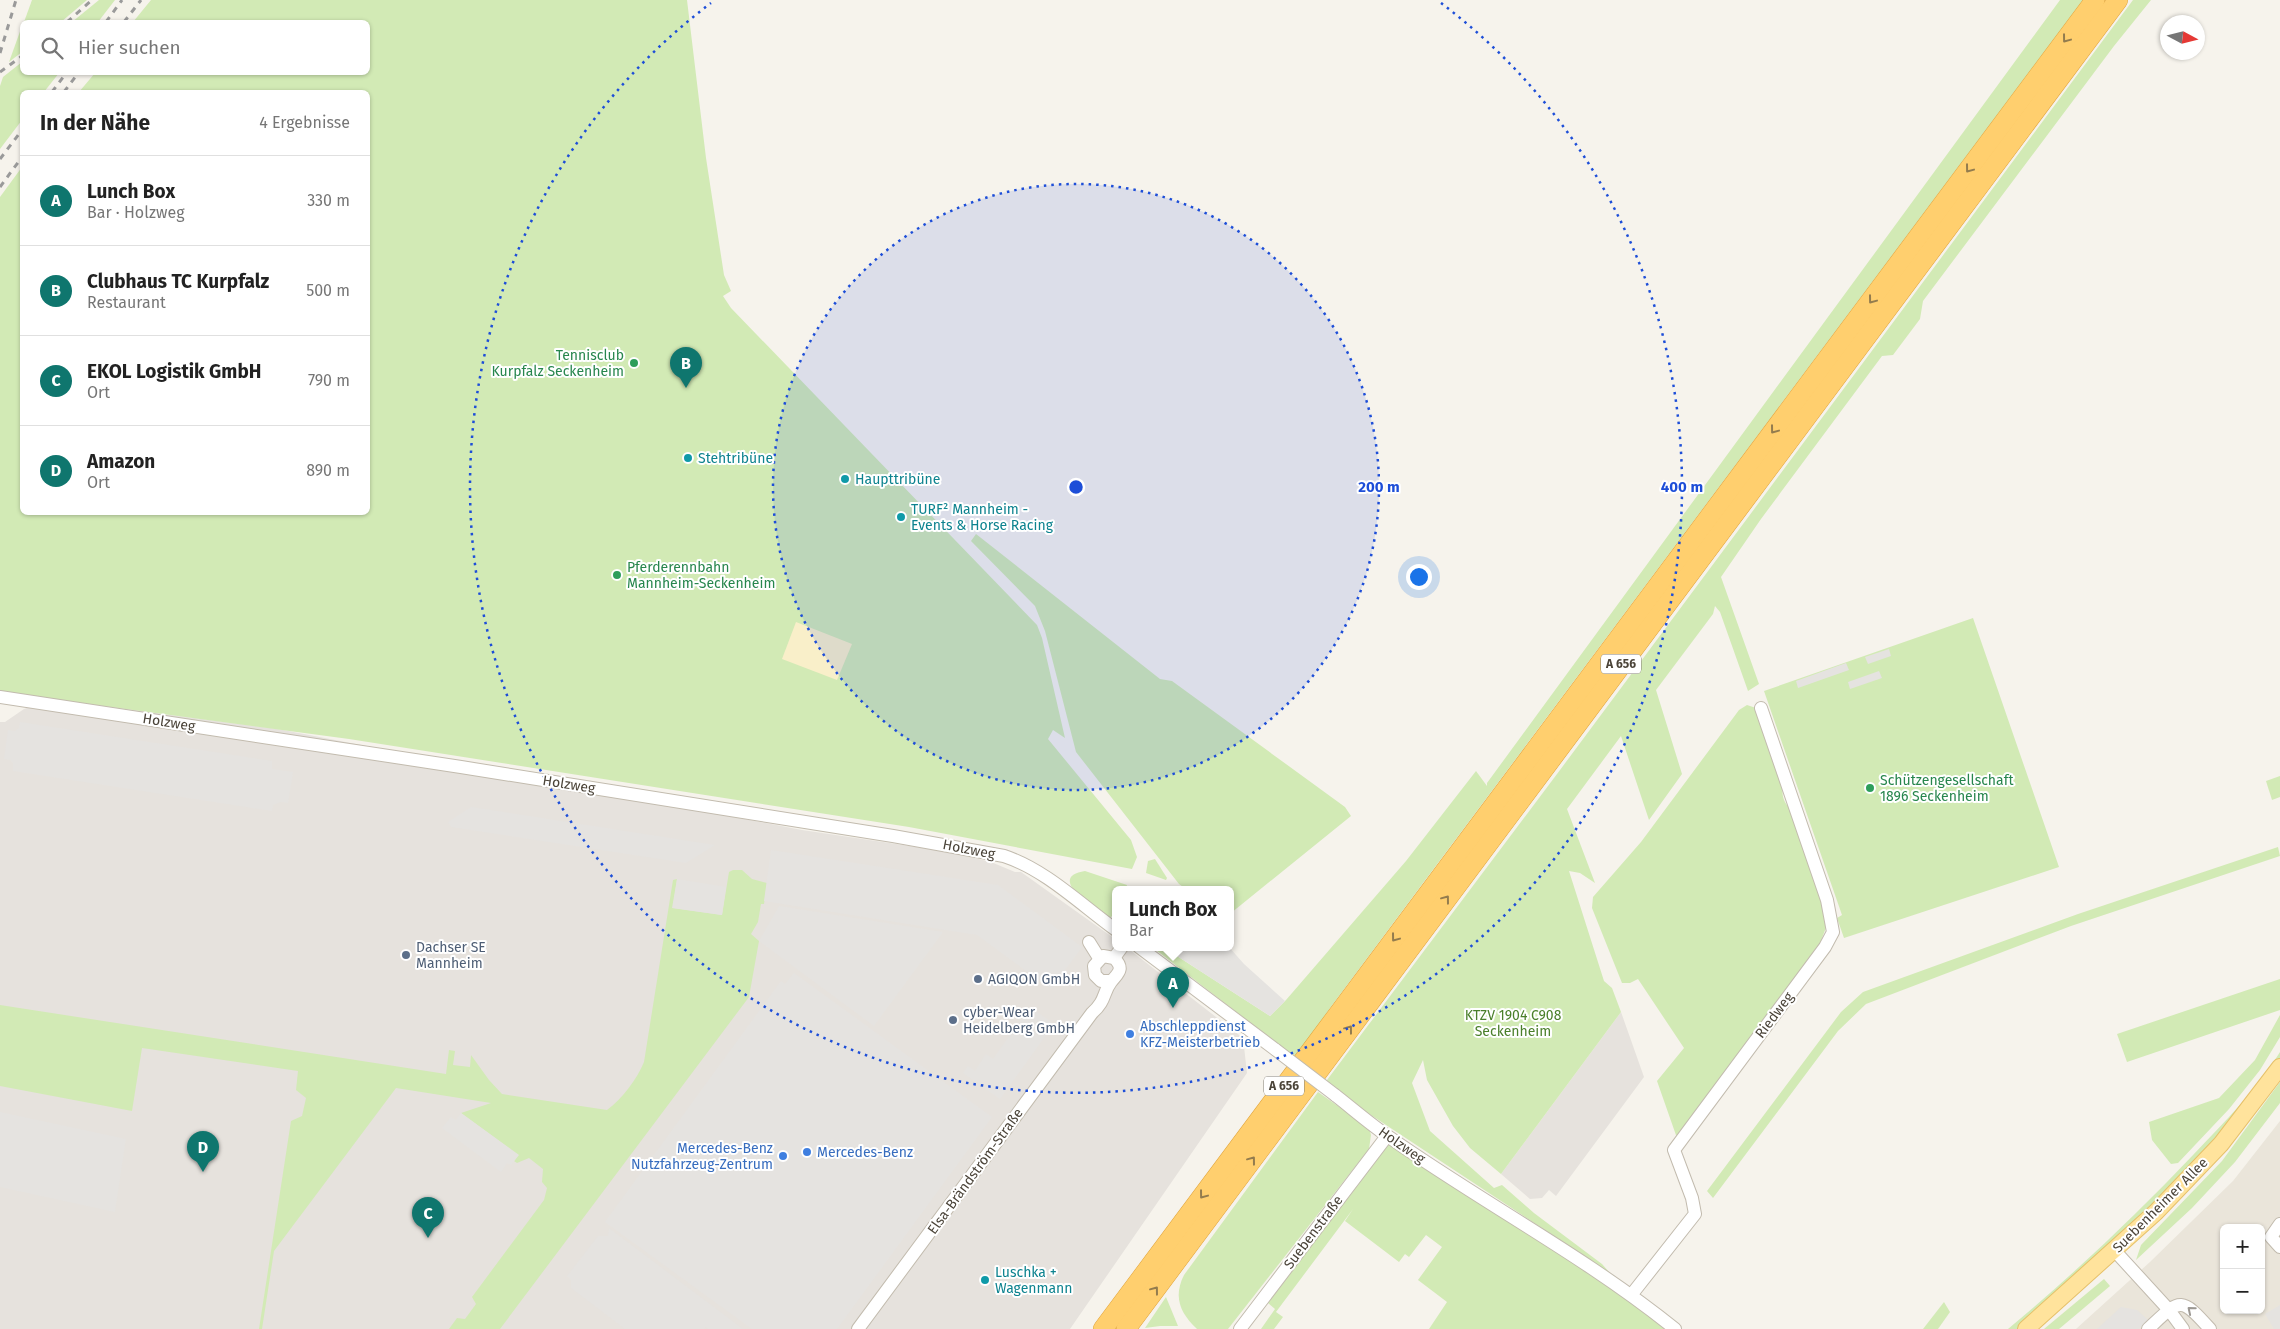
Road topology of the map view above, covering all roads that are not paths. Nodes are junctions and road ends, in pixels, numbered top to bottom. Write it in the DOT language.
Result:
graph roads {
  1 [pos="2095,0"];
  2 [pos="2118,0"];
  3 [pos="0,697"];
  4 [pos="1761,708"];
  5 [pos="1112,927"];
  6 [pos="1089,942"];
  7 [pos="1119,951"];
  8 [pos="1144,951"];
  9 [pos="1099,958"];
  10 [pos="1114,958"];
  11 [pos="1098,979"];
  12 [pos="1111,981"];
  13 [pos="1092,1013"];
  14 [pos="2280,1067"];
  15 [pos="2280,1078"];
  16 [pos="1387,1136"];
  17 [pos="2280,1224"];
  18 [pos="2266,1240"];
  19 [pos="2280,1247"];
  20 [pos="2118,1255"];
  21 [pos="1632,1294"];
  22 [pos="2169,1310"];
  23 [pos="858,1329"];
  24 [pos="1103,1329"];
  25 [pos="1126,1329"];
  26 [pos="1240,1329"];
  27 [pos="1675,1329"];
  28 [pos="2026,1329"];
  29 [pos="2037,1329"];
  30 [pos="2148,1329"];
  31 [pos="2183,1329"];
  32 [pos="2210,1329"];
  1 -- 24 [label="highway, A 656, one-way"];
  25 -- 2 [label="highway, A 656, one-way"];
  3 -- 5 [label="street, Holzweg"];
  4 -- 21 [label="street, Riedweg"];
  6 -- 9 [label="street"];
  7 -- 10 [label="street"];
  8 -- 16 [label="street, Holzweg, bridge"];
  9 -- 10 [label="street"];
  9 -- 11 [label="street"];
  10 -- 12 [label="street"];
  11 -- 12 [label="street"];
  11 -- 13 [label="street, Elsa-Brändström-Straße"];
  12 -- 13 [label="street, Elsa-Brändström-Straße"];
  13 -- 23 [label="street, Elsa-Brändström-Straße"];
  14 -- 20 [label="main road, Suebenheimer Allee"];
  15 -- 20 [label="main road, Suebenheimer Allee"];
  16 -- 21 [label="street, Holzweg"];
  16 -- 26 [label="street, Suebenstraße"];
  17 -- 18 [label="street"];
  18 -- 19 [label="street"];
  20 -- 22 [label="street"];
  20 -- 28 [label="main road, Suebenheimer Allee"];
  20 -- 29 [label="main road, Suebenheimer Allee"];
  21 -- 27 [label="street, Holzweg"];
  22 -- 30 [label="street"];
  22 -- 31 [label="street"];
  32 -- 22 [label="street, one-way"];
}
